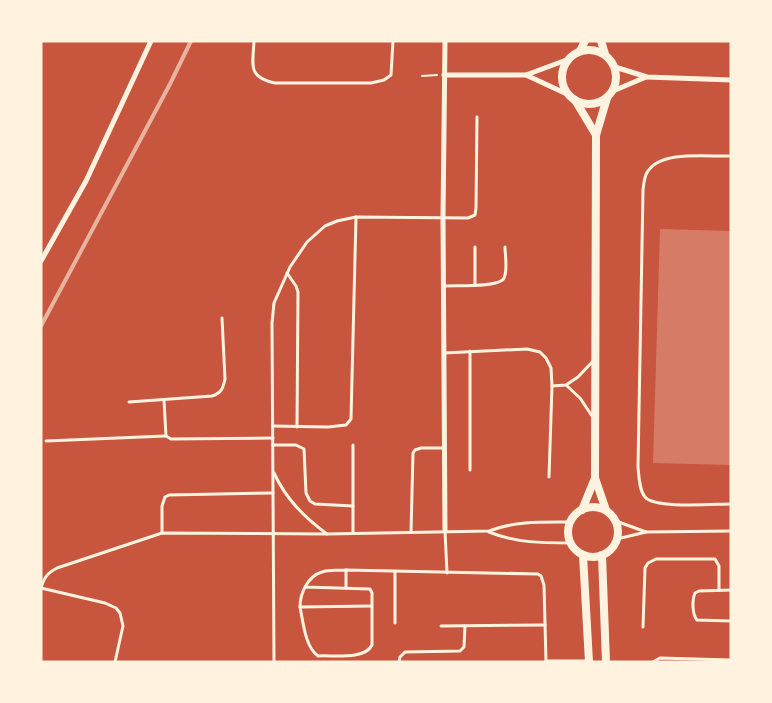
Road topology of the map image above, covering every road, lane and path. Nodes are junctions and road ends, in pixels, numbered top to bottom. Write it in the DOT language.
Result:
graph roads {
  1 [pos="151,41"];
  2 [pos="254,41"];
  3 [pos="392,41"];
  4 [pos="445,41"];
  5 [pos="585,41"];
  6 [pos="601,41"];
  7 [pos="580,52"];
  8 [pos="604,54"];
  9 [pos="569,59"];
  10 [pos="615,67"];
  11 [pos="444,75"];
  12 [pos="526,75"];
  13 [pos="422,76"];
  14 [pos="647,77"];
  15 [pos="731,80"];
  16 [pos="613,91"];
  17 [pos="568,95"];
  18 [pos="607,98"];
  19 [pos="575,100"];
  20 [pos="477,117"];
  21 [pos="596,135"];
  22 [pos="731,156"];
  23 [pos="356,217"];
  24 [pos="442,217"];
  25 [pos="475,247"];
  26 [pos="505,247"];
  27 [pos="41,262"];
  28 [pos="287,273"];
  29 [pos="475,285"];
  30 [pos="443,286"];
  31 [pos="222,318"];
  32 [pos="470,351"];
  33 [pos="444,353"];
  34 [pos="595,359"];
  35 [pos="566,385"];
  36 [pos="552,386"];
  37 [pos="164,400"];
  38 [pos="129,402"];
  39 [pos="595,422"];
  40 [pos="273,426"];
  41 [pos="297,427"];
  42 [pos="166,436"];
  43 [pos="273,438"];
  44 [pos="46,441"];
  45 [pos="273,445"];
  46 [pos="353,445"];
  47 [pos="445,448"];
  48 [pos="470,470"];
  49 [pos="273,471"];
  50 [pos="549,477"];
  51 [pos="595,478"];
  52 [pos="273,493"];
  53 [pos="731,504"];
  54 [pos="353,506"];
  55 [pos="582,510"];
  56 [pos="606,510"];
  57 [pos="616,521"];
  58 [pos="570,522"];
  59 [pos="446,531"];
  60 [pos="489,531"];
  61 [pos="731,531"];
  62 [pos="411,532"];
  63 [pos="646,532"];
  64 [pos="162,533"];
  65 [pos="273,533"];
  66 [pos="327,534"];
  67 [pos="354,534"];
  68 [pos="617,539"];
  69 [pos="571,544"];
  70 [pos="583,555"];
  71 [pos="602,555"];
  72 [pos="346,570"];
  73 [pos="394,572"];
  74 [pos="447,573"];
  75 [pos="305,587"];
  76 [pos="41,588"];
  77 [pos="346,588"];
  78 [pos="720,590"];
  79 [pos="731,590"];
  80 [pos="372,606"];
  81 [pos="300,607"];
  82 [pos="731,621"];
  83 [pos="395,624"];
  84 [pos="545,625"];
  85 [pos="441,626"];
  86 [pos="464,626"];
  87 [pos="643,627"];
  88 [pos="680,660"];
  89 [pos="731,660"];
  90 [pos="546,661"];
  91 [pos="590,661"];
  92 [pos="115,662"];
  93 [pos="274,662"];
  94 [pos="399,662"];
  95 [pos="606,662"];
  96 [pos="653,662"];
  1 -- 27 [label="street"];
  2 -- 3 [label="lane"];
  4 -- 11 [label="street"];
  5 -- 7 [label="street"];
  6 -- 8 [label="street"];
  7 -- 8 [label="street"];
  7 -- 9 [label="street"];
  8 -- 10 [label="street"];
  9 -- 12 [label="street"];
  9 -- 17 [label="street"];
  10 -- 14 [label="street"];
  10 -- 16 [label="street"];
  11 -- 12 [label="street"];
  11 -- 13 [label="path"];
  11 -- 24 [label="street"];
  12 -- 17 [label="street"];
  14 -- 15 [label="street"];
  14 -- 16 [label="street"];
  16 -- 18 [label="street"];
  17 -- 19 [label="street"];
  18 -- 19 [label="street"];
  18 -- 21 [label="street"];
  19 -- 21 [label="street"];
  20 -- 24 [label="lane"];
  21 -- 34 [label="street"];
  22 -- 53 [label="lane"];
  23 -- 24 [label="lane"];
  23 -- 28 [label="lane"];
  23 -- 41 [label="lane"];
  24 -- 30 [label="street"];
  25 -- 29 [label="lane"];
  26 -- 29 [label="lane"];
  28 -- 40 [label="lane"];
  28 -- 41 [label="lane"];
  29 -- 30 [label="lane"];
  30 -- 33 [label="street"];
  31 -- 37 [label="lane"];
  32 -- 33 [label="lane"];
  32 -- 36 [label="lane"];
  32 -- 48 [label="lane"];
  33 -- 47 [label="street"];
  34 -- 35 [label="lane"];
  34 -- 39 [label="street"];
  35 -- 36 [label="lane"];
  35 -- 39 [label="lane"];
  36 -- 50 [label="lane"];
  37 -- 38 [label="lane"];
  37 -- 42 [label="lane"];
  39 -- 51 [label="street"];
  40 -- 41 [label="lane"];
  40 -- 43 [label="lane"];
  42 -- 43 [label="lane"];
  42 -- 44 [label="lane"];
  43 -- 45 [label="lane"];
  45 -- 49 [label="lane"];
  45 -- 54 [label="lane"];
  46 -- 54 [label="lane"];
  47 -- 59 [label="street"];
  47 -- 62 [label="lane"];
  49 -- 52 [label="lane"];
  49 -- 66 [label="lane"];
  51 -- 55 [label="street"];
  51 -- 56 [label="street"];
  52 -- 64 [label="lane"];
  52 -- 65 [label="lane"];
  54 -- 67 [label="lane"];
  55 -- 56 [label="street"];
  55 -- 58 [label="street"];
  56 -- 57 [label="street"];
  57 -- 63 [label="lane"];
  57 -- 68 [label="street"];
  58 -- 60 [label="lane"];
  58 -- 69 [label="street"];
  59 -- 60 [label="lane"];
  59 -- 62 [label="lane"];
  59 -- 74 [label="lane"];
  60 -- 69 [label="lane"];
  61 -- 63 [label="lane"];
  62 -- 67 [label="lane"];
  63 -- 68 [label="lane"];
  64 -- 65 [label="lane"];
  64 -- 76 [label="lane"];
  65 -- 66 [label="lane"];
  65 -- 93 [label="lane"];
  66 -- 67 [label="lane"];
  68 -- 71 [label="street"];
  69 -- 70 [label="street"];
  70 -- 71 [label="street"];
  70 -- 91 [label="street"];
  71 -- 95 [label="street"];
  72 -- 73 [label="lane"];
  72 -- 75 [label="lane"];
  72 -- 77 [label="lane"];
  73 -- 74 [label="lane"];
  73 -- 83 [label="lane"];
  74 -- 84 [label="lane"];
  75 -- 77 [label="lane"];
  75 -- 81 [label="lane"];
  76 -- 92 [label="lane"];
  77 -- 80 [label="lane"];
  78 -- 79 [label="lane"];
  78 -- 82 [label="lane"];
  78 -- 87 [label="lane"];
  80 -- 81 [label="lane"];
  80 -- 81 [label="lane"];
  84 -- 86 [label="lane"];
  84 -- 90 [label="lane"];
  85 -- 86 [label="lane"];
  86 -- 94 [label="lane"];
  88 -- 89 [label="lane"];
  88 -- 96 [label="lane"];
  90 -- 91 [label="lane"];
}
